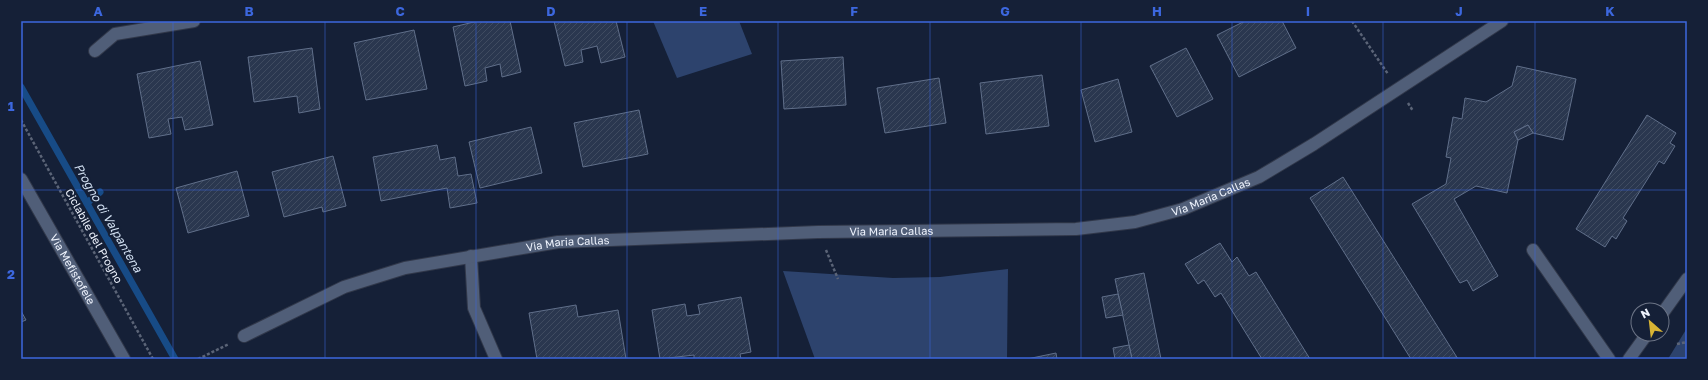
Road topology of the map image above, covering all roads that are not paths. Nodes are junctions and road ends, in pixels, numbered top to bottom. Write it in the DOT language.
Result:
graph roads {
  1 [pos="194,21"];
  2 [pos="1502,21"];
  3 [pos="95,50"];
  4 [pos="21,179"];
  5 [pos="1533,250"];
  6 [pos="472,256"];
  7 [pos="1687,279"];
  8 [pos="1670,303"];
  9 [pos="244,336"];
  10 [pos="1641,342"];
  11 [pos="124,359"];
  12 [pos="496,359"];
  13 [pos="1608,359"];
  14 [pos="1629,359"];
  1 -- 3 [label="street"];
  2 -- 6 [label="street, Via Maria Callas"];
  4 -- 11 [label="street, Via Mefistofele"];
  5 -- 13 [label="street"];
  6 -- 9 [label="street, Via Maria Callas"];
  6 -- 12 [label="street"];
  7 -- 8 [label="street"];
  10 -- 14 [label="street"];
}
